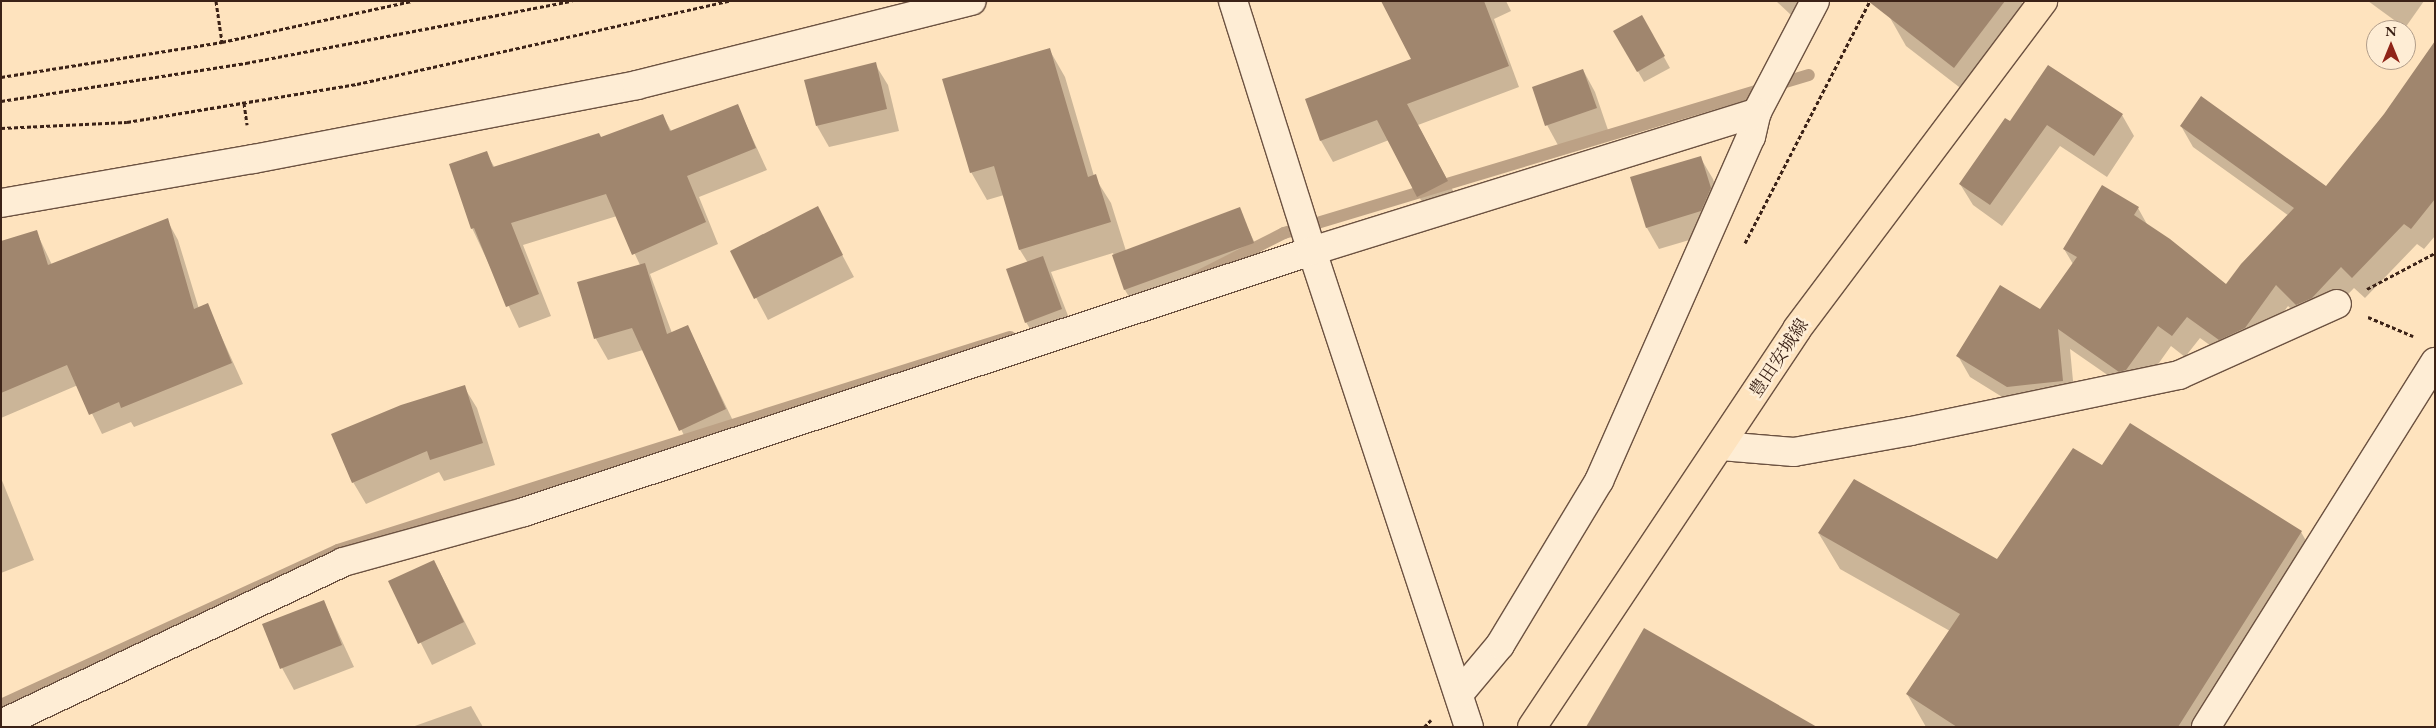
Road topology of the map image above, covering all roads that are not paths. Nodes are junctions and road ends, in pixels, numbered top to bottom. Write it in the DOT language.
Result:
graph roads {
  1 [pos="972,1"];
  2 [pos="1233,1"];
  3 [pos="1814,1"];
  4 [pos="2043,1"];
  5 [pos="1757,112"];
  6 [pos="1,203"];
  7 [pos="1312,251"];
  8 [pos="2337,304"];
  9 [pos="2435,362"];
  10 [pos="1721,446"];
  11 [pos="1459,694"];
  12 [pos="1,724"];
  13 [pos="1469,727"];
  14 [pos="1532,727"];
  15 [pos="2206,727"];
  1 -- 6 [label="street"];
  2 -- 7 [label="street"];
  3 -- 5 [label="street"];
  4 -- 10 [label="main road, 豊田安城線"];
  5 -- 7 [label="street"];
  5 -- 11 [label="street"];
  7 -- 11 [label="street"];
  7 -- 12 [label="street"];
  8 -- 10 [label="street"];
  9 -- 15 [label="street"];
  10 -- 14 [label="main road, 豊田安城線"];
  11 -- 13 [label="street"];
}
